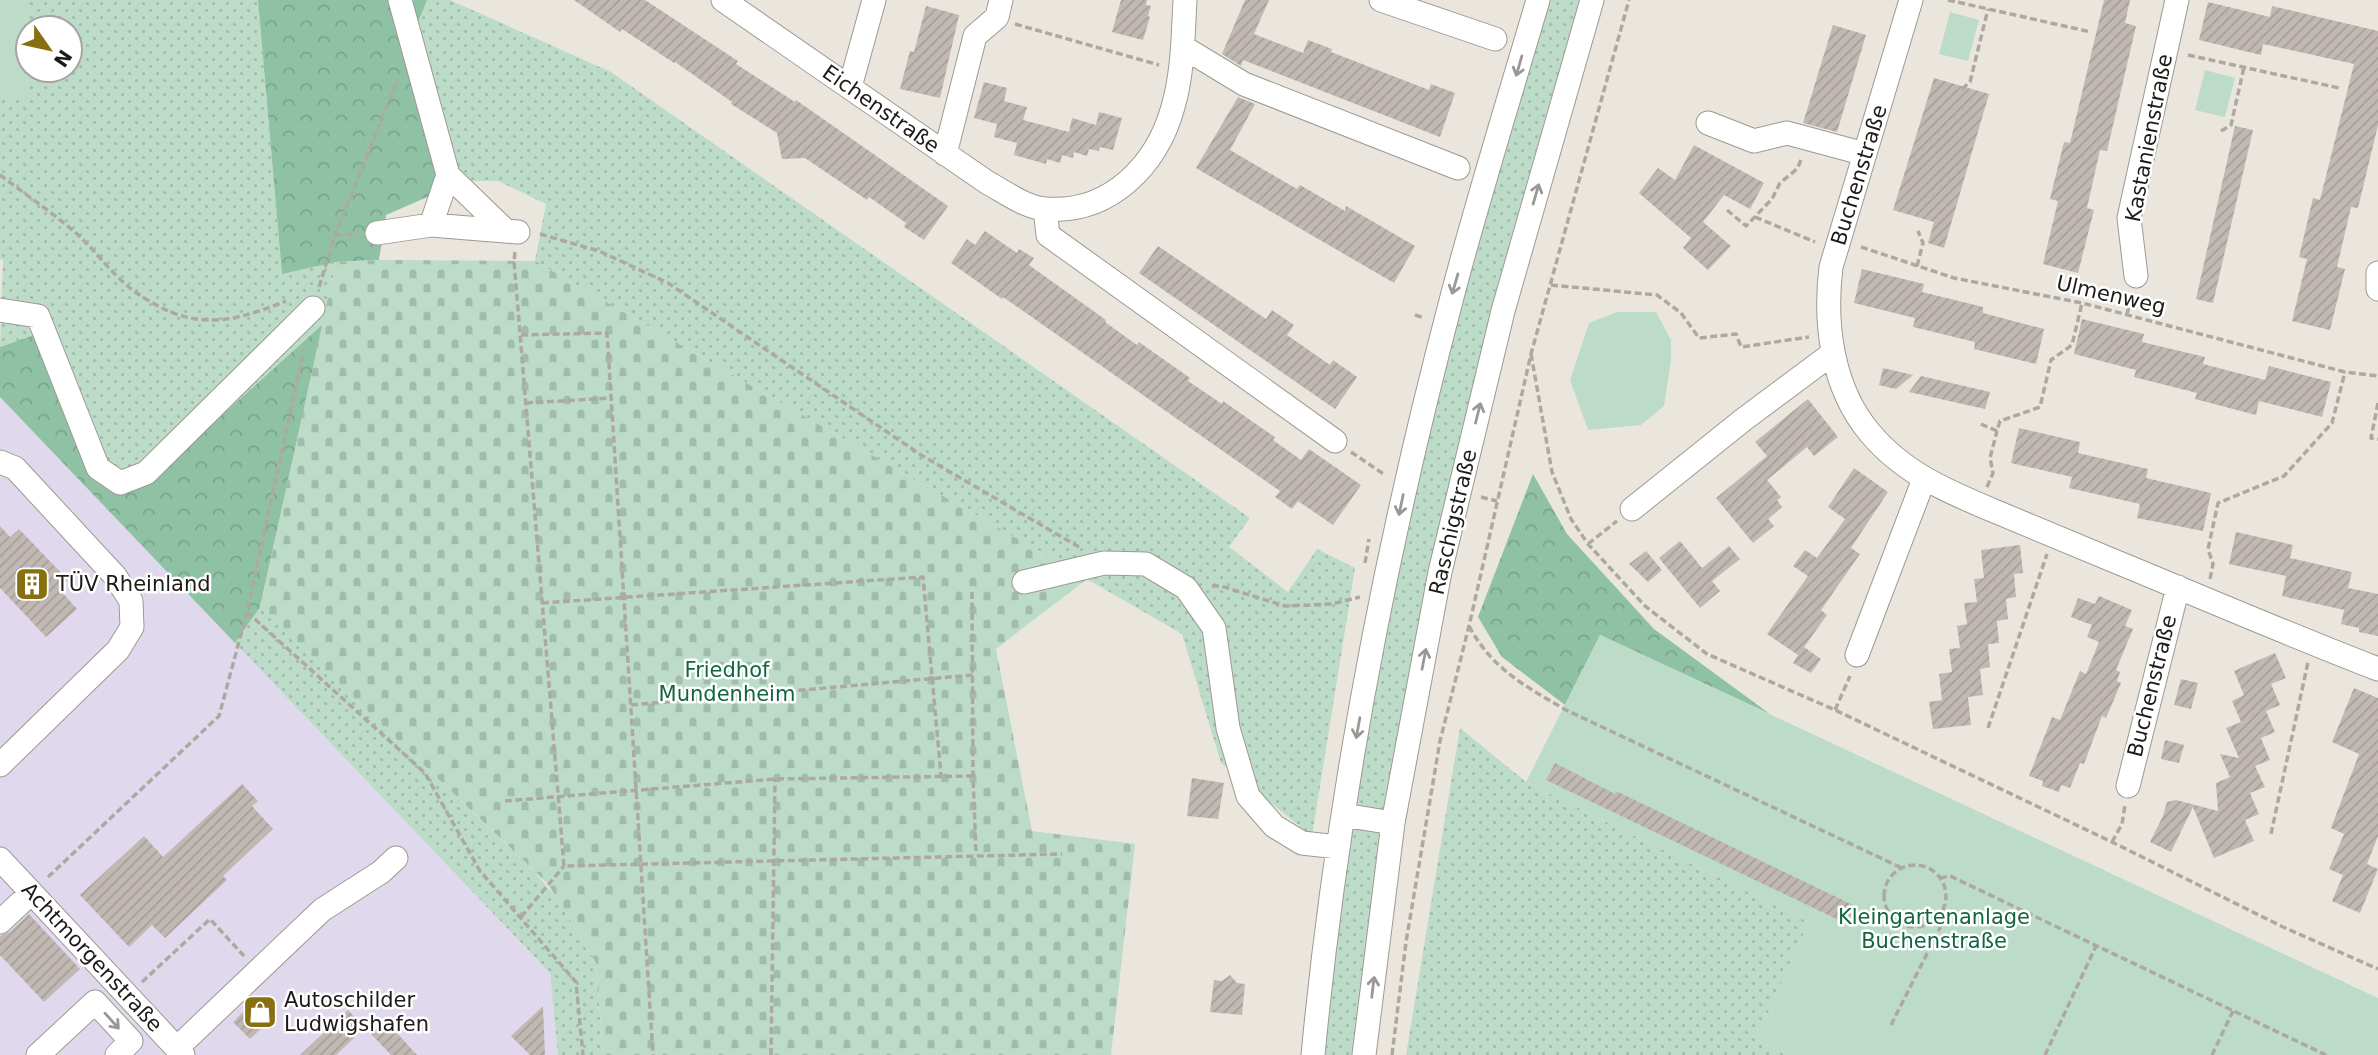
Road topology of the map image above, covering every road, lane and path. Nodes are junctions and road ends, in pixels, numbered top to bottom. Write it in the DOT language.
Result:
graph roads {
  1 [pos="400,0"];
  2 [pos="723,0"];
  3 [pos="874,0"];
  4 [pos="1185,0"];
  5 [pos="1381,0"];
  6 [pos="1538,0"];
  7 [pos="1592,0"];
  8 [pos="1629,0"];
  9 [pos="1911,0"];
  10 [pos="1948,0"];
  11 [pos="2177,0"];
  12 [pos="999,8"];
  13 [pos="1988,9"];
  14 [pos="2091,32"];
  15 [pos="1495,39"];
  16 [pos="412,44"];
  17 [pos="2166,50"];
  18 [pos="1181,57"];
  19 [pos="2244,67"];
  20 [pos="850,87"];
  21 [pos="1962,89"];
  22 [pos="2339,89"];
  23 [pos="1708,123"];
  24 [pos="2221,131"];
  25 [pos="1811,139"];
  26 [pos="946,154"];
  27 [pos="1865,154"];
  28 [pos="1458,168"];
  29 [pos="0,175"];
  30 [pos="448,175"];
  31 [pos="1045,209"];
  32 [pos="1727,210"];
  33 [pos="1755,217"];
  34 [pos="431,225"];
  35 [pos="512,231"];
  36 [pos="1918,231"];
  37 [pos="377,233"];
  38 [pos="1837,246"];
  39 [pos="1917,266"];
  40 [pos="2378,273"];
  41 [pos="2136,276"];
  42 [pos="1551,285"];
  43 [pos="2378,289"];
  44 [pos="291,299"];
  45 [pos="2082,303"];
  46 [pos="313,308"];
  47 [pos="0,310"];
  48 [pos="1415,315"];
  49 [pos="1424,318"];
  50 [pos="1830,329"];
  51 [pos="520,335"];
  52 [pos="305,348"];
  53 [pos="1833,353"];
  54 [pos="1531,354"];
  55 [pos="2345,372"];
  56 [pos="2378,376"];
  57 [pos="611,398"];
  58 [pos="526,403"];
  59 [pos="2378,404"];
  60 [pos="1981,424"];
  61 [pos="1997,431"];
  62 [pos="2378,439"];
  63 [pos="1335,441"];
  64 [pos="0,462"];
  65 [pos="1385,475"];
  66 [pos="1924,479"];
  67 [pos="1980,505"];
  68 [pos="1632,509"];
  69 [pos="2054,536"];
  70 [pos="1588,544"];
  71 [pos="1104,563"];
  72 [pos="1024,582"];
  73 [pos="2178,587"];
  74 [pos="1186,588"];
  75 [pos="972,592"];
  76 [pos="624,597"];
  77 [pos="1360,597"];
  78 [pos="2205,598"];
  79 [pos="542,603"];
  80 [pos="247,612"];
  81 [pos="1469,626"];
  82 [pos="2312,643"];
  83 [pos="1857,655"];
  84 [pos="2378,669"];
  85 [pos="973,675"];
  86 [pos="932,678"];
  87 [pos="631,705"];
  88 [pos="1835,710"];
  89 [pos="1988,728"];
  90 [pos="0,765"];
  91 [pos="941,776"];
  92 [pos="973,776"];
  93 [pos="775,779"];
  94 [pos="2128,786"];
  95 [pos="636,790"];
  96 [pos="558,797"];
  97 [pos="505,801"];
  98 [pos="1343,815"];
  99 [pos="1393,823"];
  100 [pos="2272,834"];
  101 [pos="2112,842"];
  102 [pos="1338,847"];
  103 [pos="1062,854"];
  104 [pos="976,856"];
  105 [pos="396,858"];
  106 [pos="0,859"];
  107 [pos="774,861"];
  108 [pos="641,864"];
  109 [pos="564,866"];
  110 [pos="1902,869"];
  111 [pos="1940,878"];
  112 [pos="31,892"];
  113 [pos="1942,911"];
  114 [pos="520,917"];
  115 [pos="0,922"];
  116 [pos="2096,945"];
  117 [pos="262,967"];
  118 [pos="2378,969"];
  119 [pos="127,995"];
  120 [pos="2233,1011"];
  121 [pos="1891,1025"];
  122 [pos="180,1051"];
  123 [pos="38,1055"];
  124 [pos="117,1055"];
  125 [pos="583,1055"];
  126 [pos="653,1055"];
  127 [pos="771,1055"];
  128 [pos="1313,1055"];
  129 [pos="1364,1055"];
  130 [pos="1392,1055"];
  131 [pos="2045,1055"];
  132 [pos="2212,1055"];
  133 [pos="2326,1055"];
  1 -- 16 [label="street"];
  2 -- 20 [label="street, Eichenstraße"];
  3 -- 20 [label="street"];
  4 -- 18 [label="street, Eichenstraße"];
  5 -- 15 [label="street"];
  6 -- 98 [label="street, one-way"];
  99 -- 7 [label="street, Raschigstraße, one-way"];
  8 -- 42 [label="path"];
  9 -- 27 [label="street, Buchenstraße"];
  10 -- 13 [label="path"];
  11 -- 17 [label="street, Kastanienstraße"];
  12 -- 18 [label="path"];
  12 -- 26 [label="street"];
  13 -- 14 [label="path"];
  13 -- 21 [label="path"];
  16 -- 30 [label="street"];
  16 -- 46 [label="path"];
  17 -- 19 [label="path"];
  17 -- 41 [label="street, Kastanienstraße"];
  18 -- 28 [label="street"];
  18 -- 31 [label="street, Eichenstraße"];
  19 -- 22 [label="path"];
  19 -- 24 [label="path"];
  20 -- 26 [label="street, Eichenstraße"];
  23 -- 25 [label="street"];
  25 -- 27 [label="street"];
  25 -- 33 [label="path"];
  26 -- 31 [label="street, Eichenstraße"];
  27 -- 38 [label="street, Buchenstraße"];
  29 -- 44 [label="path"];
  30 -- 34 [label="street"];
  30 -- 35 [label="street"];
  31 -- 63 [label="street"];
  32 -- 33 [label="path, Ulmenweg"];
  33 -- 38 [label="path, Ulmenweg"];
  34 -- 35 [label="street"];
  34 -- 37 [label="street"];
  35 -- 51 [label="path"];
  35 -- 71 [label="path"];
  36 -- 39 [label="path"];
  38 -- 39 [label="path, Ulmenweg"];
  38 -- 50 [label="street, Buchenstraße"];
  39 -- 45 [label="path, Ulmenweg"];
  40 -- 43 [label="street"];
  42 -- 50 [label="path"];
  42 -- 54 [label="path"];
  45 -- 55 [label="path, Ulmenweg"];
  45 -- 61 [label="path"];
  46 -- 47 [label="street"];
  48 -- 49 [label="path"];
  50 -- 53 [label="street, Buchenstraße"];
  51 -- 57 [label="path"];
  51 -- 58 [label="path"];
  52 -- 80 [label="path"];
  53 -- 66 [label="street, Buchenstraße"];
  53 -- 68 [label="street"];
  54 -- 70 [label="path"];
  54 -- 81 [label="path"];
  55 -- 56 [label="path, Ulmenweg"];
  55 -- 78 [label="path"];
  57 -- 58 [label="path"];
  57 -- 76 [label="path"];
  58 -- 79 [label="path"];
  59 -- 62 [label="path"];
  60 -- 61 [label="path"];
  61 -- 67 [label="path"];
  63 -- 65 [label="path"];
  64 -- 90 [label="street"];
  66 -- 67 [label="street, Buchenstraße"];
  66 -- 83 [label="street"];
  67 -- 69 [label="street, Buchenstraße"];
  68 -- 70 [label="path"];
  69 -- 73 [label="street, Buchenstraße"];
  69 -- 89 [label="path"];
  70 -- 88 [label="path"];
  71 -- 72 [label="street"];
  71 -- 74 [label="street"];
  73 -- 78 [label="street, Buchenstraße"];
  73 -- 94 [label="street, Buchenstraße"];
  74 -- 77 [label="path"];
  74 -- 102 [label="street"];
  75 -- 85 [label="path"];
  76 -- 79 [label="path"];
  76 -- 86 [label="path"];
  76 -- 87 [label="path"];
  78 -- 82 [label="street, Buchenstraße"];
  79 -- 96 [label="path"];
  80 -- 112 [label="path"];
  80 -- 114 [label="path"];
  81 -- 110 [label="path"];
  81 -- 130 [label="path"];
  82 -- 84 [label="street, Buchenstraße"];
  82 -- 100 [label="path"];
  83 -- 88 [label="path"];
  85 -- 86 [label="path"];
  85 -- 92 [label="path"];
  86 -- 87 [label="path"];
  86 -- 91 [label="path"];
  87 -- 95 [label="path"];
  88 -- 101 [label="path"];
  91 -- 92 [label="path"];
  91 -- 93 [label="path"];
  92 -- 104 [label="path"];
  93 -- 95 [label="path"];
  93 -- 107 [label="path"];
  94 -- 101 [label="path"];
  95 -- 96 [label="path"];
  95 -- 108 [label="path"];
  96 -- 97 [label="path"];
  96 -- 109 [label="path"];
  98 -- 99 [label="street"];
  98 -- 102 [label="street"];
  129 -- 99 [label="street, Raschigstraße, one-way"];
  101 -- 118 [label="path"];
  102 -- 128 [label="street"];
  103 -- 104 [label="path"];
  104 -- 107 [label="path"];
  105 -- 117 [label="street"];
  106 -- 112 [label="street, Achtmorgenstraße"];
  107 -- 108 [label="path"];
  107 -- 127 [label="path"];
  108 -- 109 [label="path"];
  108 -- 126 [label="path"];
  109 -- 114 [label="path"];
  110 -- 111 [label="path"];
  110 -- 113 [label="path"];
  111 -- 113 [label="path"];
  111 -- 116 [label="path"];
  112 -- 115 [label="street"];
  112 -- 119 [label="street, Achtmorgenstraße"];
  113 -- 121 [label="path"];
  114 -- 125 [label="path"];
  116 -- 120 [label="path"];
  116 -- 131 [label="path"];
  117 -- 119 [label="path"];
  117 -- 122 [label="street"];
  119 -- 122 [label="street, Achtmorgenstraße"];
  120 -- 132 [label="path"];
  120 -- 133 [label="path"];
  123 -- 124 [label="street, one-way"];
}
